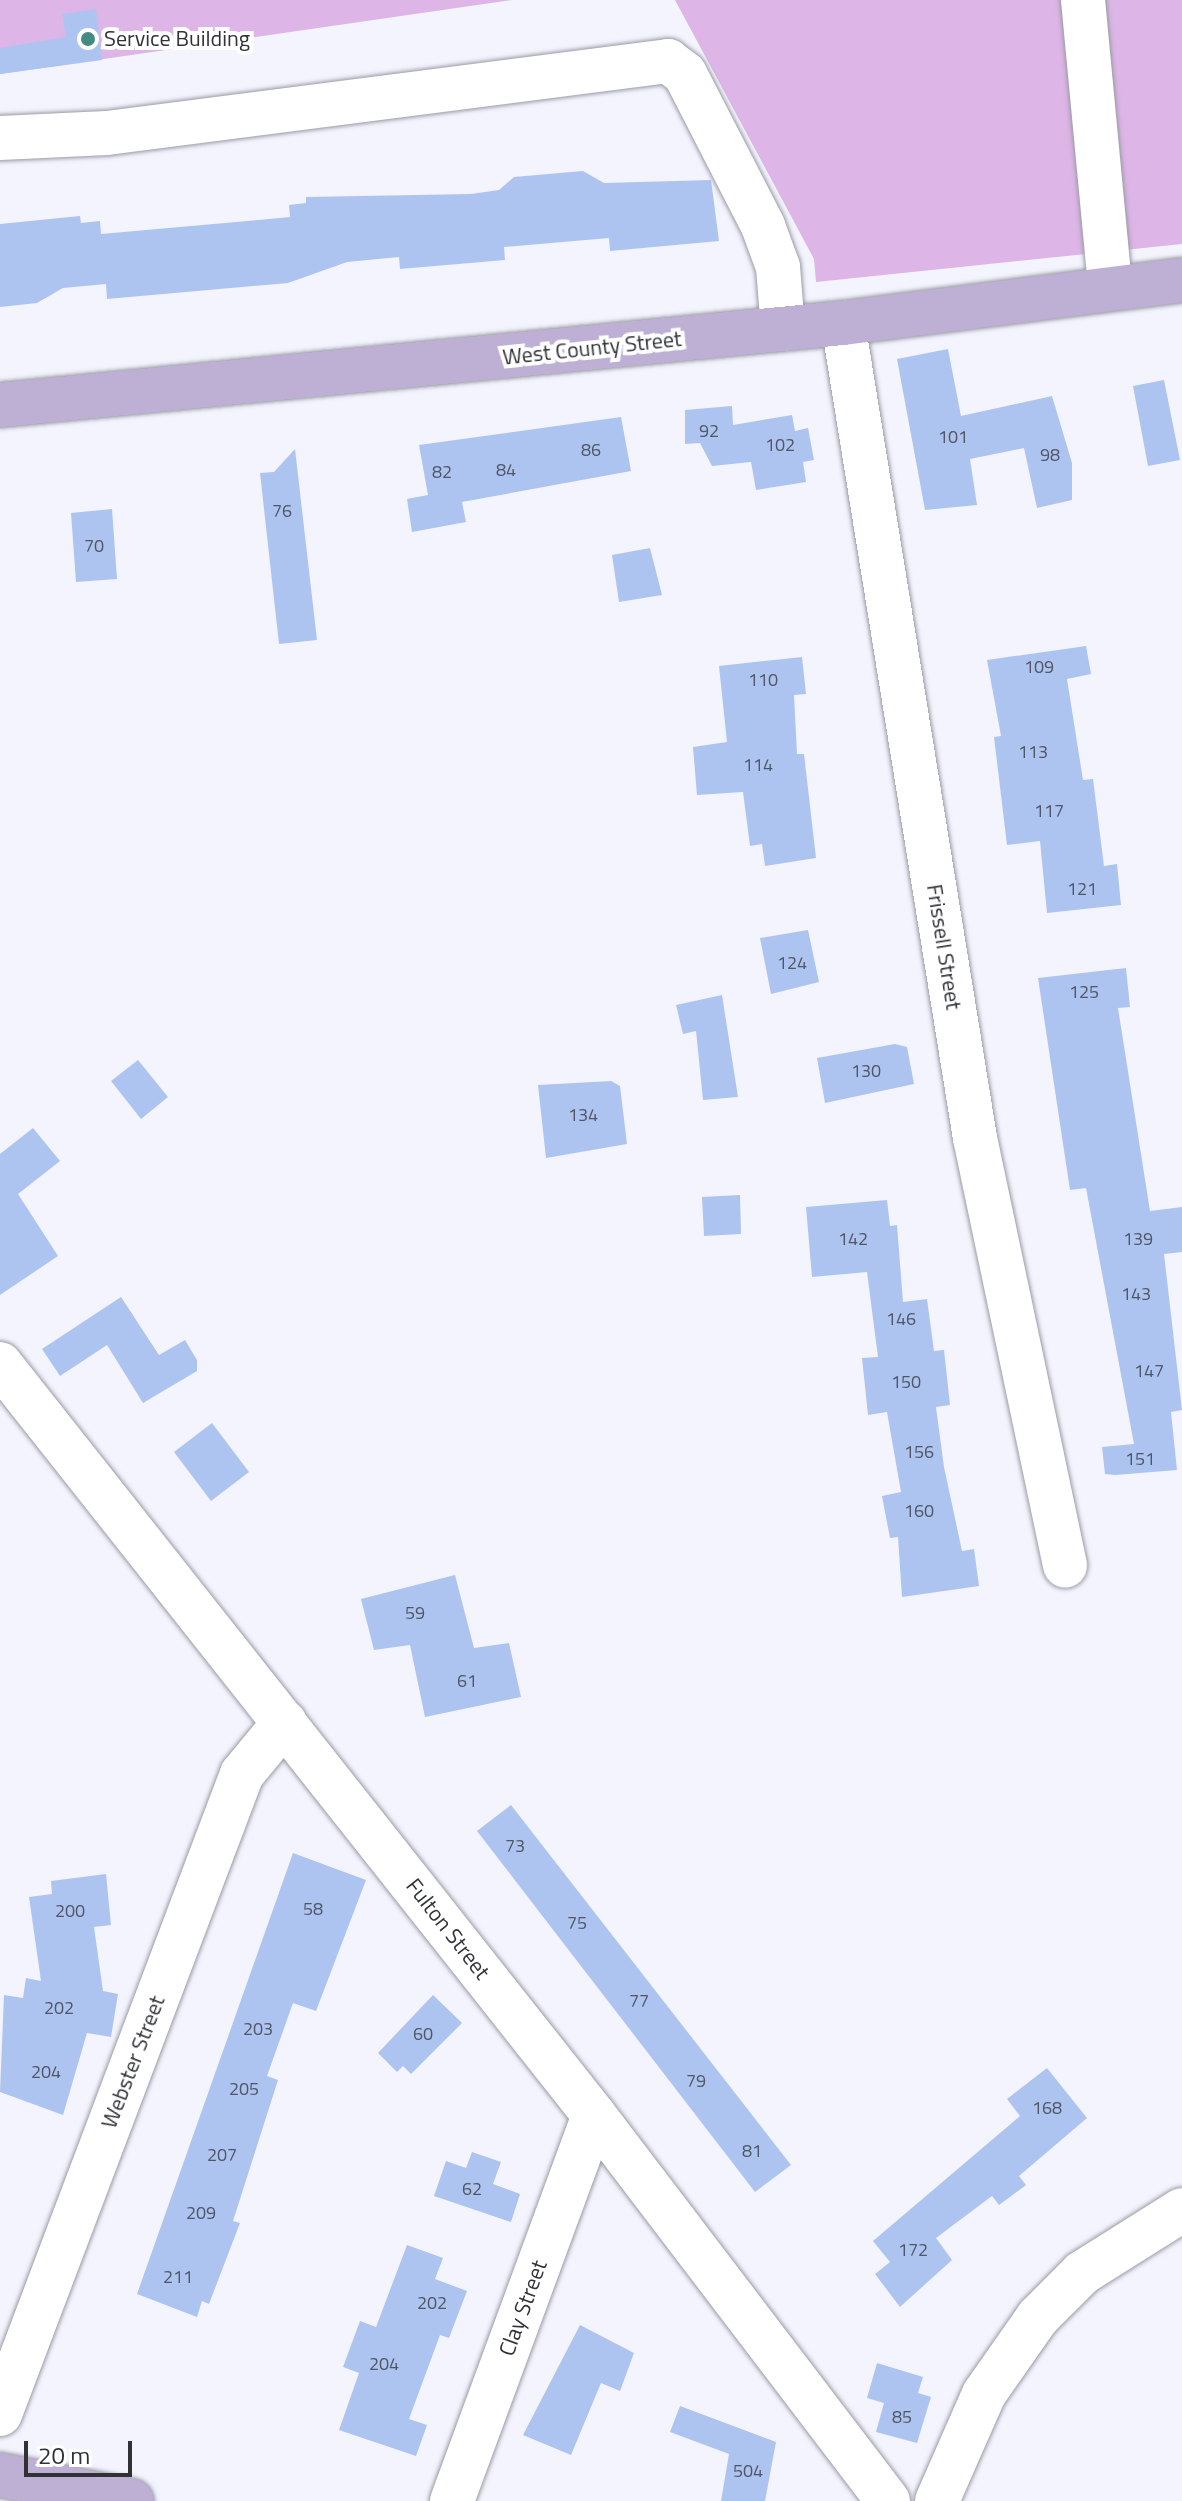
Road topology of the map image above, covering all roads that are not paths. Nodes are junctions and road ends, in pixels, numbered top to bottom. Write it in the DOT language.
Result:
graph roads {
  1 [pos="1083,0"];
  2 [pos="0,138"];
  3 [pos="1182,280"];
  4 [pos="1110,288"];
  5 [pos="843,323"];
  6 [pos="783,329"];
  7 [pos="0,405"];
  8 [pos="0,1364"];
  9 [pos="1065,1566"];
  10 [pos="285,1722"];
  11 [pos="594,2115"];
  12 [pos="1182,2210"];
  13 [pos="0,2414"];
  14 [pos="0,2475"];
  15 [pos="131,2501"];
  16 [pos="452,2501"];
  17 [pos="888,2501"];
  18 [pos="937,2501"];
  1 -- 4 [label="street"];
  2 -- 6 [label="street"];
  3 -- 4 [label="main road, West County Street"];
  4 -- 5 [label="main road, West County Street"];
  5 -- 6 [label="main road, West County Street"];
  5 -- 9 [label="street, Frissell Street"];
  6 -- 7 [label="main road, West County Street"];
  8 -- 10 [label="street, Fulton Street"];
  10 -- 11 [label="street, Fulton Street"];
  10 -- 13 [label="street, Webster Street"];
  11 -- 16 [label="street, Clay Street"];
  11 -- 17 [label="street, Fulton Street"];
  12 -- 18 [label="street"];
  14 -- 15 [label="main road"];
}
